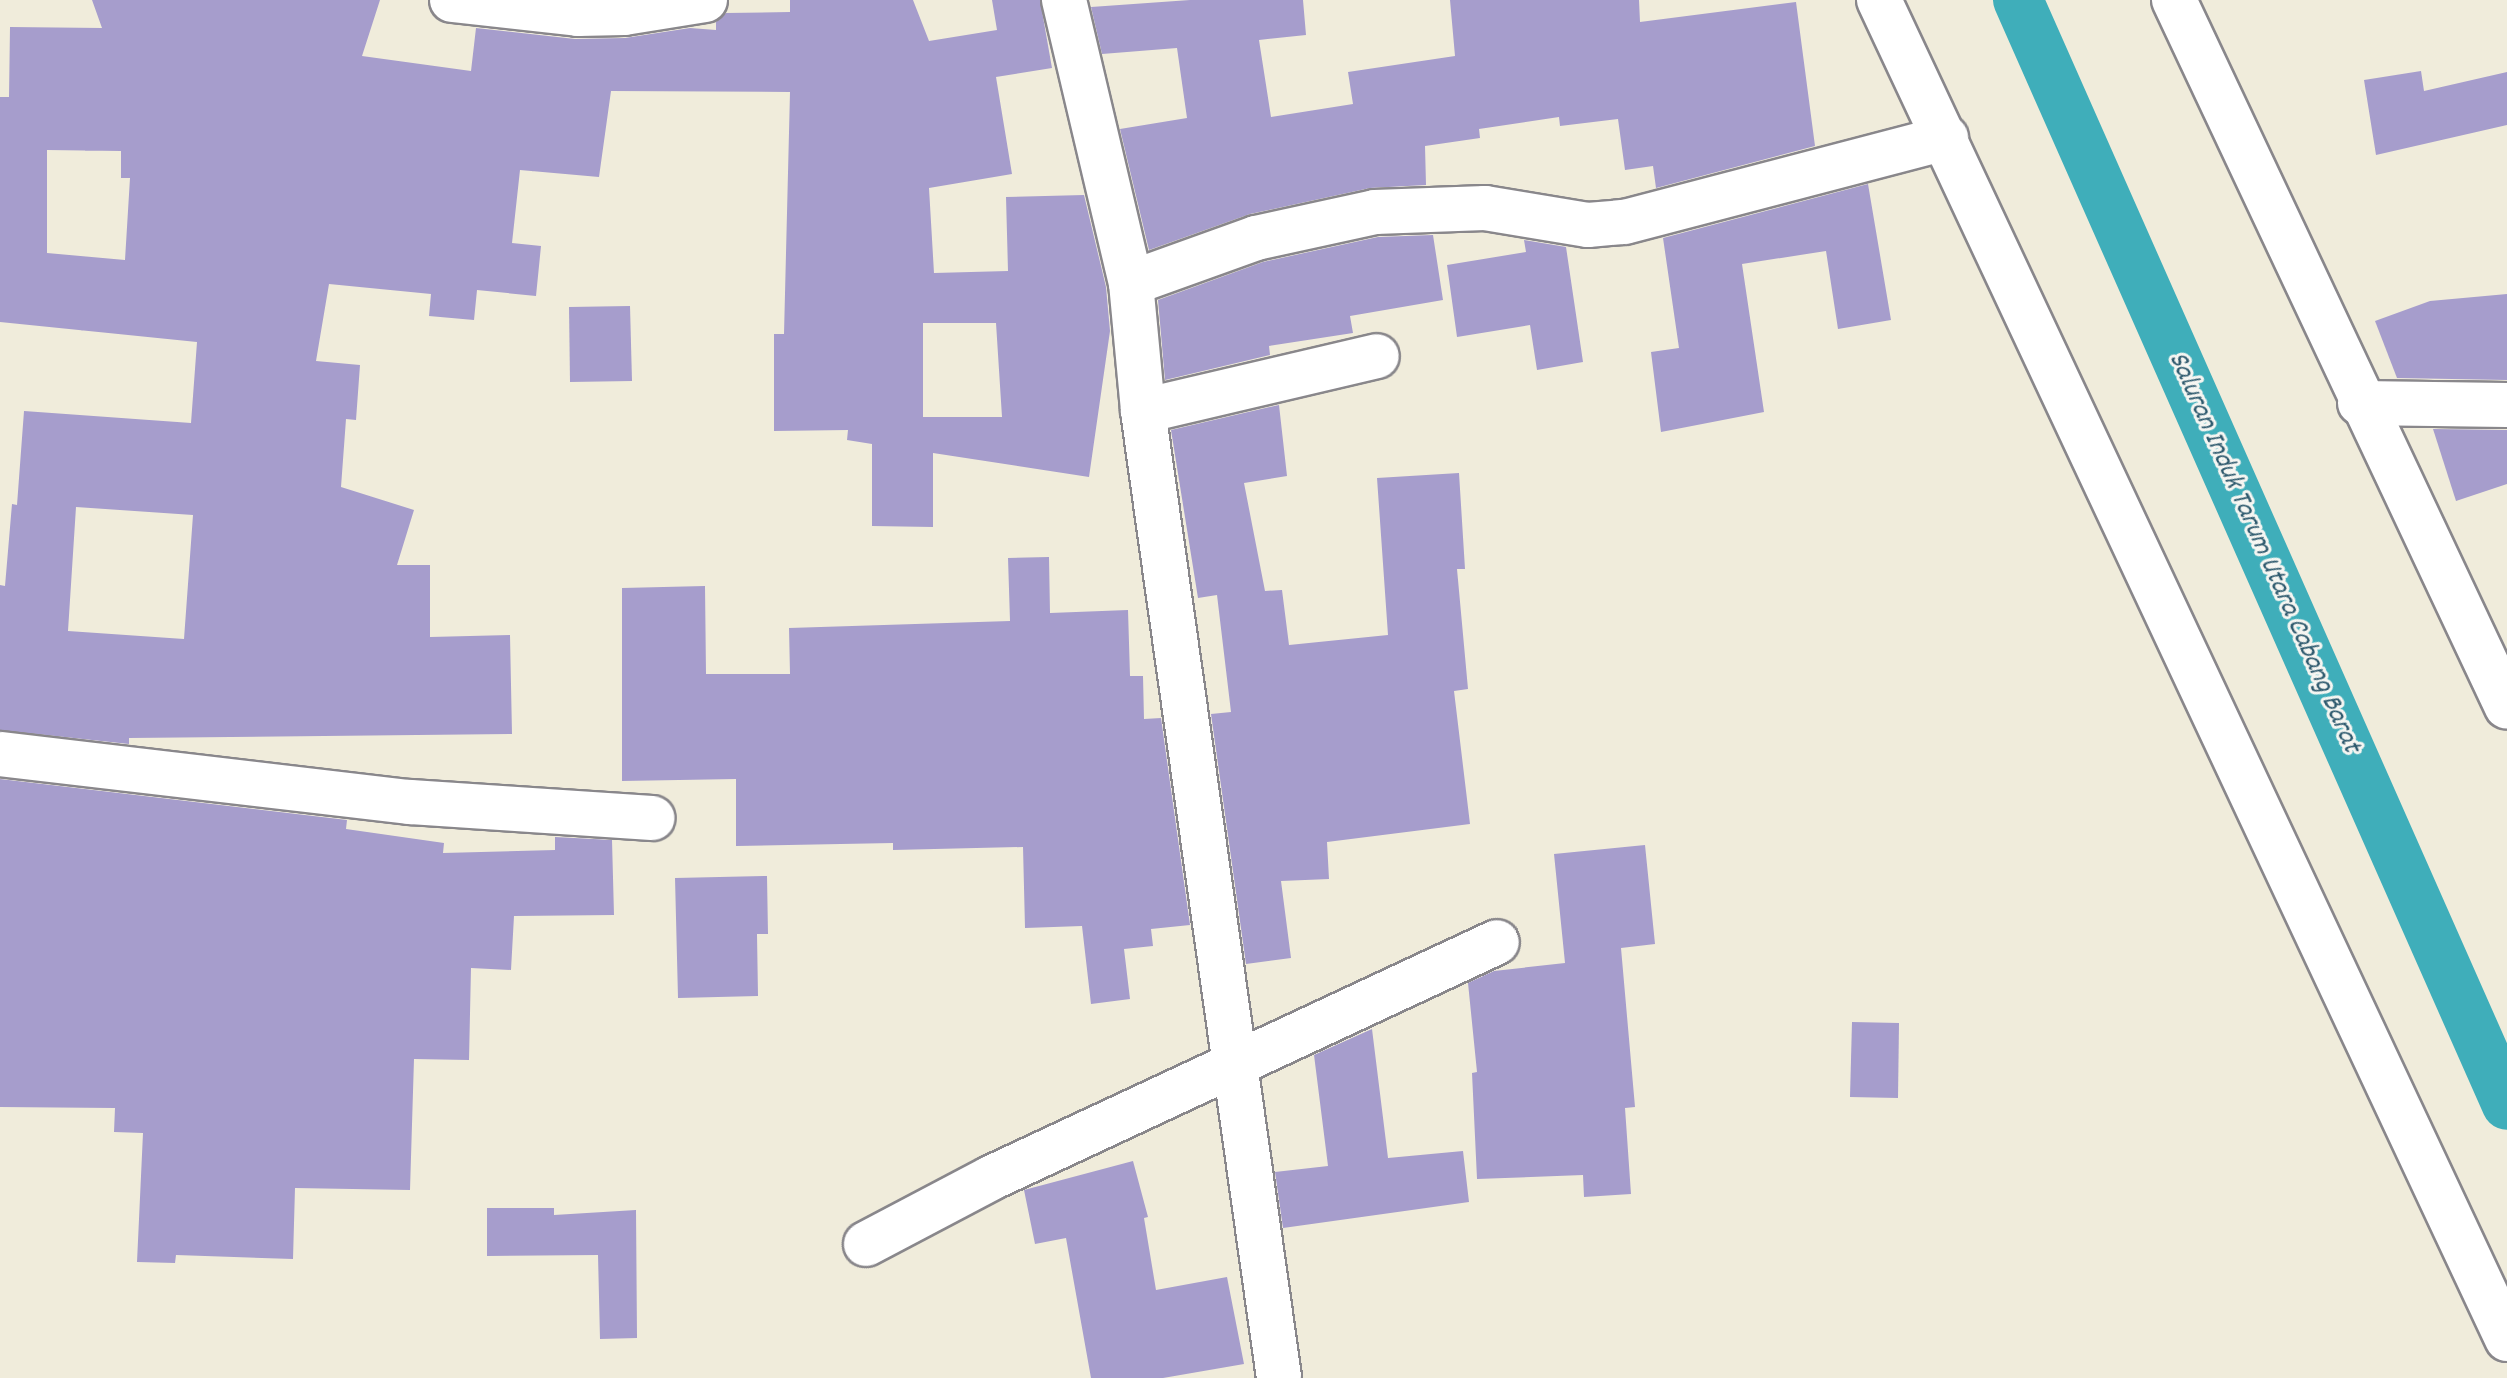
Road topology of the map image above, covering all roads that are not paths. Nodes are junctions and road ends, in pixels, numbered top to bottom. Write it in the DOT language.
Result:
graph roads {
  1 [pos="452,0"];
  2 [pos="705,0"];
  3 [pos="1064,0"];
  4 [pos="1879,0"];
  5 [pos="2174,0"];
  6 [pos="1946,138"];
  7 [pos="1131,283"];
  8 [pos="1377,356"];
  9 [pos="2360,403"];
  10 [pos="2507,405"];
  11 [pos="1143,411"];
  12 [pos="2507,707"];
  13 [pos="0,754"];
  14 [pos="652,818"];
  15 [pos="1497,942"];
  16 [pos="1233,1067"];
  17 [pos="866,1244"];
  18 [pos="2507,1339"];
  19 [pos="1279,1378"];
  1 -- 2 [label="street"];
  3 -- 7 [label="street"];
  4 -- 6 [label="street"];
  5 -- 9 [label="street"];
  6 -- 7 [label="street"];
  6 -- 18 [label="street"];
  7 -- 11 [label="street"];
  8 -- 11 [label="street"];
  9 -- 10 [label="street"];
  9 -- 12 [label="street"];
  11 -- 16 [label="street"];
  13 -- 14 [label="street"];
  15 -- 16 [label="street"];
  16 -- 17 [label="street"];
  16 -- 19 [label="street"];
}
